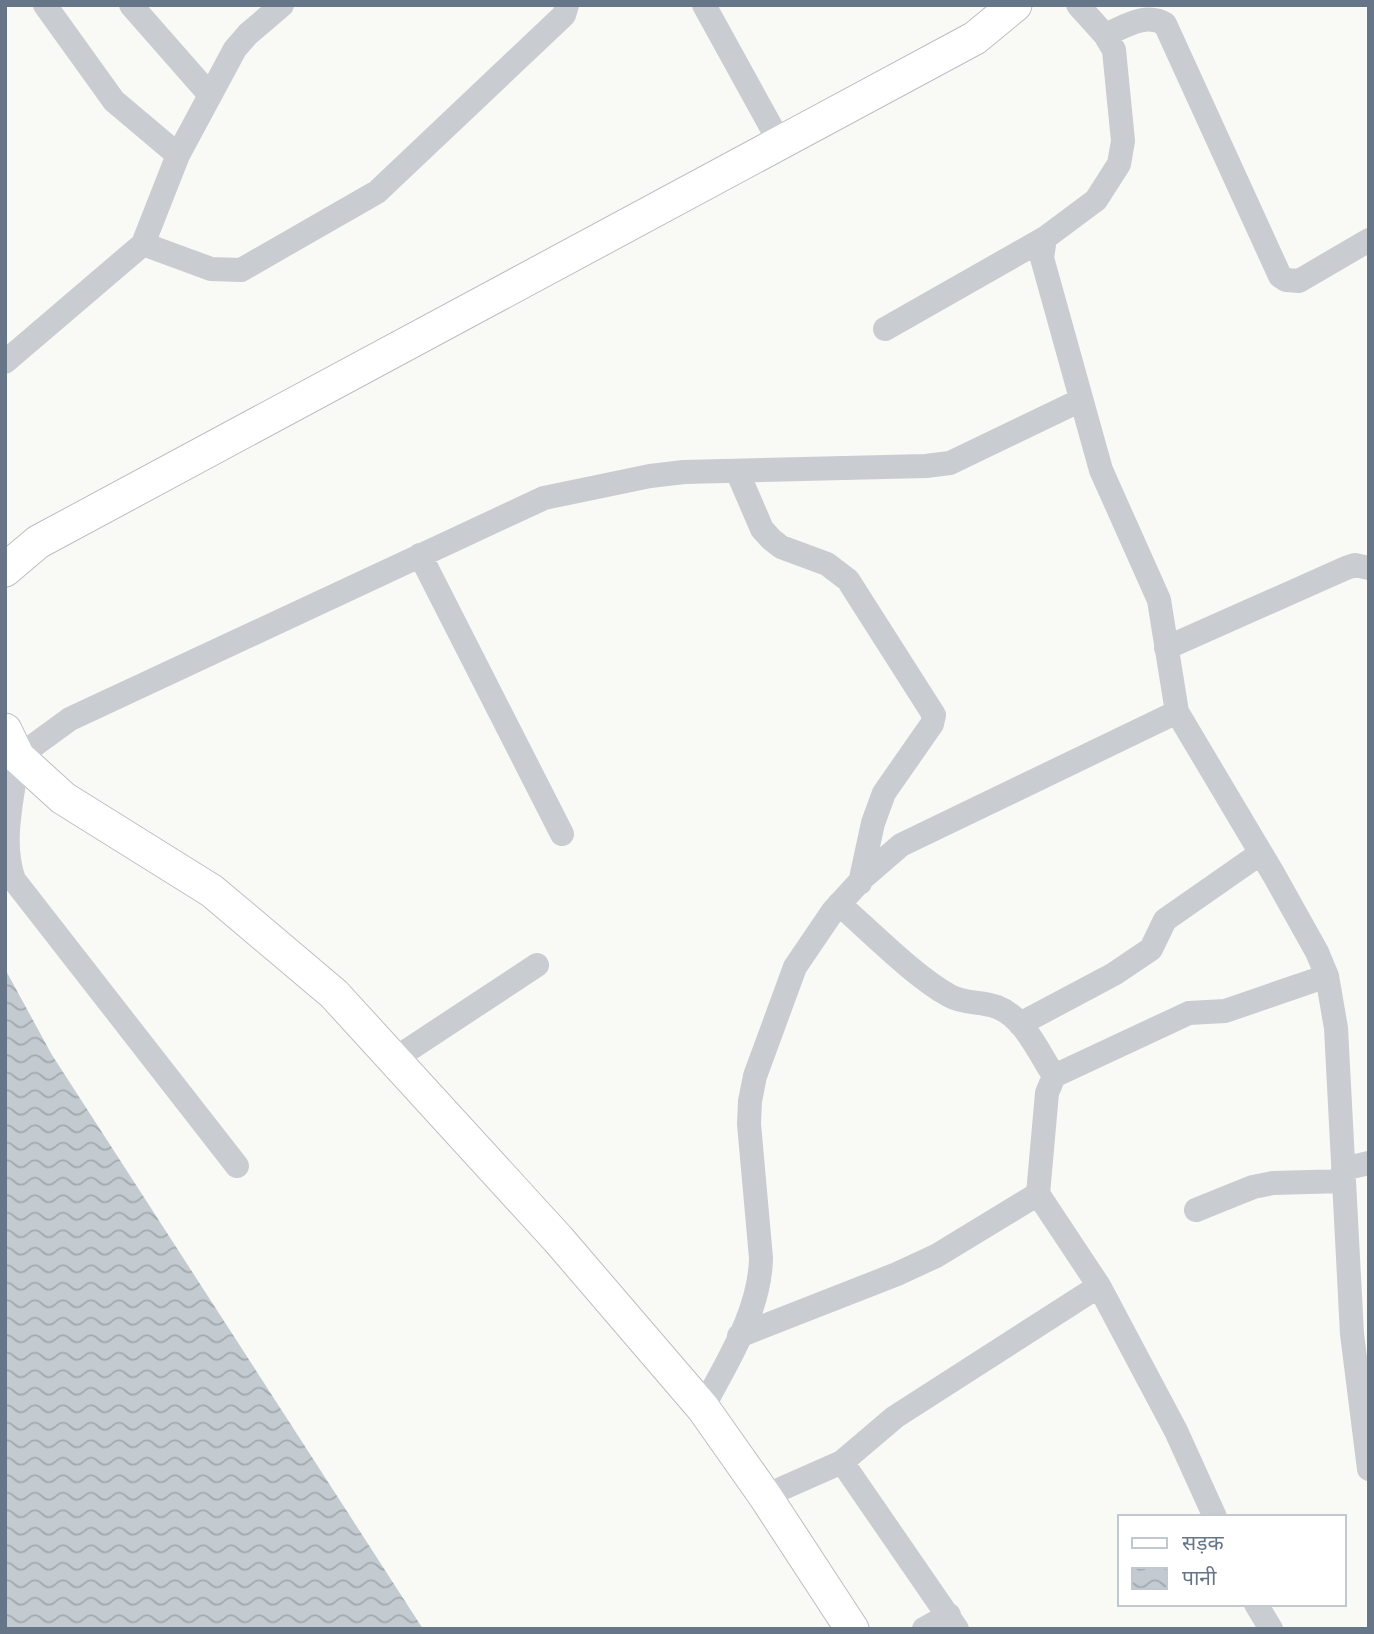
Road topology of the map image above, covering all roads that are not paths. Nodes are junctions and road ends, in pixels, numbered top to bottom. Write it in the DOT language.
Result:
graph roads {
  1 [pos="45,5"];
  2 [pos="131,5"];
  3 [pos="282,5"];
  4 [pos="567,5"];
  5 [pos="704,5"];
  6 [pos="1015,5"];
  7 [pos="1078,5"];
  8 [pos="1105,34"];
  9 [pos="210,95"];
  10 [pos="780,143"];
  11 [pos="178,155"];
  12 [pos="1045,239"];
  13 [pos="1369,240"];
  14 [pos="143,244"];
  15 [pos="885,329"];
  16 [pos="5,362"];
  17 [pos="1081,400"];
  18 [pos="737,471"];
  19 [pos="420,555"];
  20 [pos="1369,568"];
  21 [pos="5,570"];
  22 [pos="1166,648"];
  23 [pos="1177,712"];
  24 [pos="12,743"];
  25 [pos="562,834"];
  26 [pos="1261,853"];
  27 [pos="859,883"];
  28 [pos="839,904"];
  29 [pos="537,965"];
  30 [pos="1327,976"];
  31 [pos="1020,1024"];
  32 [pos="393,1060"];
  33 [pos="1054,1076"];
  34 [pos="1369,1163"];
  35 [pos="237,1166"];
  36 [pos="1344,1175"];
  37 [pos="1038,1194"];
  38 [pos="1196,1210"];
  39 [pos="1099,1286"];
  40 [pos="739,1336"];
  41 [pos="703,1408"];
  42 [pos="842,1462"];
  43 [pos="1369,1469"];
  44 [pos="765,1496"];
  45 [pos="1214,1515"];
  46 [pos="1257,1606"];
  47 [pos="953,1622"];
  48 [pos="852,1629"];
  49 [pos="924,1629"];
  50 [pos="1271,1629"];
  1 -- 11 [label="street"];
  2 -- 9 [label="street"];
  3 -- 9 [label="street"];
  4 -- 14 [label="street"];
  5 -- 10 [label="street"];
  6 -- 10 [label="main road"];
  7 -- 8 [label="street"];
  8 -- 12 [label="street"];
  8 -- 13 [label="street"];
  9 -- 11 [label="street"];
  10 -- 21 [label="main road"];
  11 -- 14 [label="street"];
  12 -- 15 [label="street"];
  12 -- 17 [label="street"];
  14 -- 16 [label="street"];
  17 -- 18 [label="street"];
  17 -- 22 [label="street"];
  18 -- 19 [label="street"];
  18 -- 27 [label="street"];
  19 -- 24 [label="street"];
  19 -- 25 [label="street"];
  20 -- 22 [label="street"];
  22 -- 23 [label="street"];
  23 -- 26 [label="street"];
  23 -- 27 [label="street"];
  24 -- 32 [label="main road"];
  24 -- 35 [label="street"];
  26 -- 30 [label="street"];
  26 -- 31 [label="street"];
  27 -- 28 [label="street"];
  28 -- 31 [label="street"];
  28 -- 40 [label="street"];
  29 -- 32 [label="street"];
  30 -- 33 [label="street"];
  30 -- 36 [label="street"];
  31 -- 33 [label="street"];
  32 -- 41 [label="main road"];
  33 -- 37 [label="street"];
  34 -- 36 [label="street"];
  36 -- 38 [label="street"];
  36 -- 43 [label="street"];
  37 -- 39 [label="street"];
  37 -- 40 [label="street"];
  39 -- 42 [label="street"];
  39 -- 45 [label="street"];
  40 -- 41 [label="street"];
  41 -- 44 [label="main road"];
  42 -- 44 [label="street"];
  42 -- 47 [label="street"];
  44 -- 48 [label="main road"];
  46 -- 50 [label="street"];
  47 -- 49 [label="street"];
}
